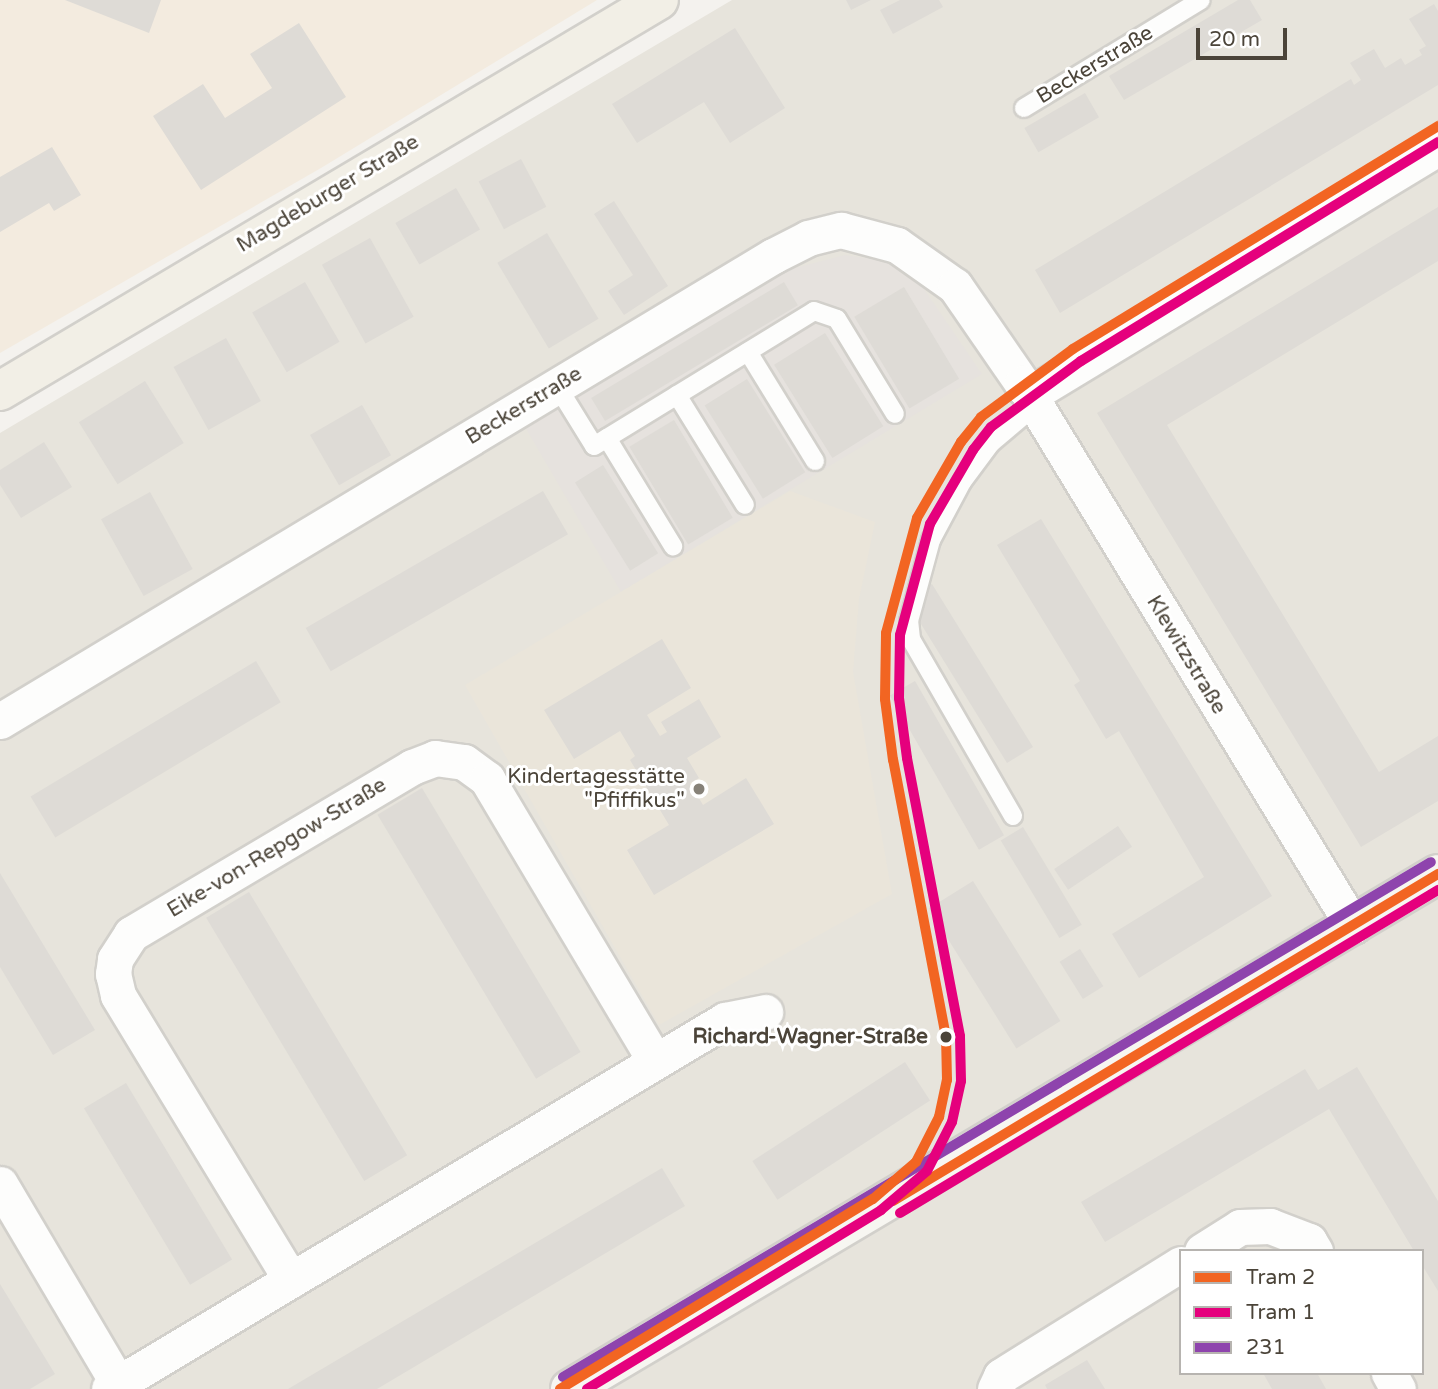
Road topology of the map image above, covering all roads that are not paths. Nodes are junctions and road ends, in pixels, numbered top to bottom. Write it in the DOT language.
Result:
graph roads {
  1 [pos="659,0"];
  2 [pos="1201,0"];
  3 [pos="1024,108"];
  4 [pos="1438,148"];
  5 [pos="748,352"];
  6 [pos="557,386"];
  7 [pos="0,391"];
  8 [pos="1029,394"];
  9 [pos="677,395"];
  10 [pos="895,414"];
  11 [pos="607,438"];
  12 [pos="814,461"];
  13 [pos="744,505"];
  14 [pos="673,546"];
  15 [pos="0,721"];
  16 [pos="1013,816"];
  17 [pos="1438,874"];
  18 [pos="1353,926"];
  19 [pos="765,1012"];
  20 [pos="656,1061"];
  21 [pos="0,1184"];
  22 [pos="1205,1249"];
  23 [pos="1314,1249"];
  24 [pos="1179,1265"];
  25 [pos="291,1280"];
  26 [pos="116,1387"];
  27 [pos="570,1389"];
  28 [pos="995,1389"];
  1 -- 7 [label="main road, Magdeburger Straße"];
  2 -- 3 [label="lane, Beckerstraße"];
  4 -- 8 [label="street"];
  5 -- 9 [label="lane"];
  5 -- 10 [label="lane"];
  5 -- 12 [label="lane"];
  6 -- 8 [label="street, Beckerstraße"];
  6 -- 11 [label="lane"];
  6 -- 15 [label="street, Beckerstraße"];
  8 -- 16 [label="lane"];
  8 -- 18 [label="street, Klewitzstraße"];
  9 -- 11 [label="lane"];
  9 -- 13 [label="lane"];
  11 -- 14 [label="lane"];
  17 -- 18 [label="street"];
  18 -- 27 [label="street"];
  19 -- 20 [label="street"];
  20 -- 25 [label="street"];
  20 -- 25 [label="street, Eike-von-Repgow-Straße"];
  21 -- 26 [label="street"];
  22 -- 23 [label="street"];
  24 -- 28 [label="street"];
  25 -- 26 [label="street"];
}
